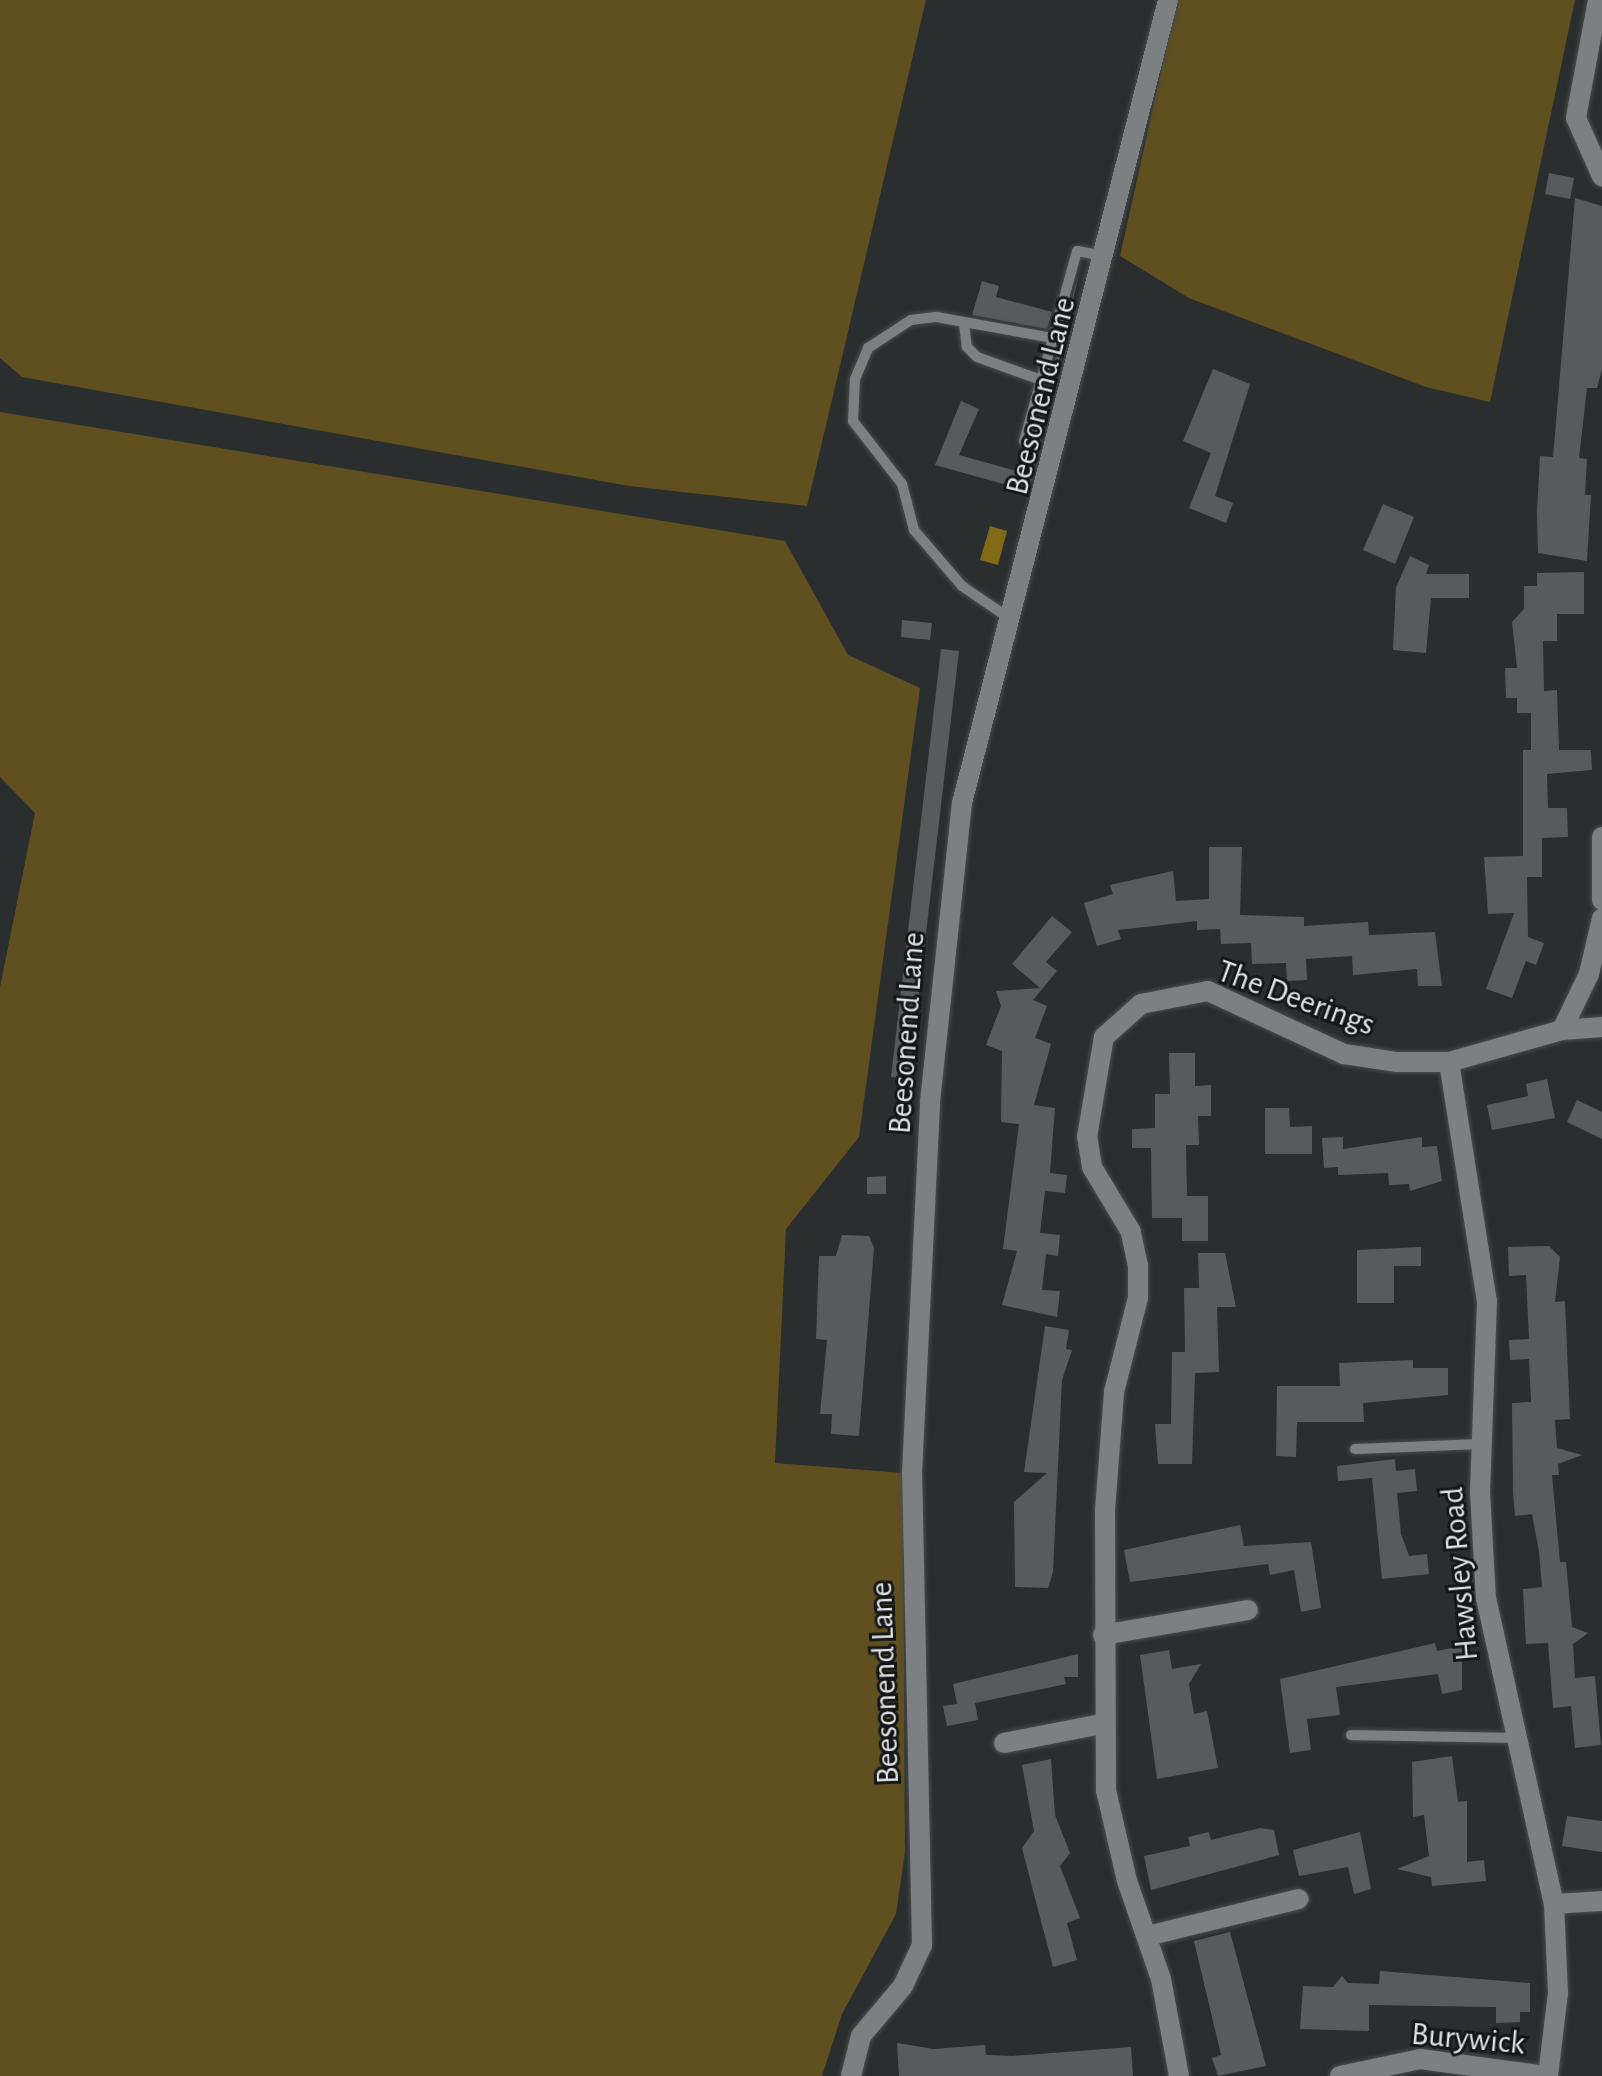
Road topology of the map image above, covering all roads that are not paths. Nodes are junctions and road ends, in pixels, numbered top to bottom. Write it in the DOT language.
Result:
graph roads {
  1 [pos="1168,0"];
  2 [pos="1598,0"];
  3 [pos="1602,176"];
  4 [pos="1108,256"];
  5 [pos="964,324"];
  6 [pos="1053,338"];
  7 [pos="1041,380"];
  8 [pos="1024,441"];
  9 [pos="1012,620"];
  10 [pos="1602,837"];
  11 [pos="1602,900"];
  12 [pos="1602,918"];
  13 [pos="1602,1027"];
  14 [pos="1562,1030"];
  15 [pos="1449,1062"];
  16 [pos="1481,1444"];
  17 [pos="1355,1449"];
  18 [pos="1248,1610"];
  19 [pos="1103,1635"];
  20 [pos="1102,1724"];
  21 [pos="1351,1735"];
  22 [pos="1516,1738"];
  23 [pos="1004,1743"];
  24 [pos="1299,1899"];
  25 [pos="1602,1901"];
  26 [pos="1554,1904"];
  27 [pos="1147,1936"];
  28 [pos="851,2076"];
  29 [pos="1179,2076"];
  30 [pos="1340,2076"];
  31 [pos="1547,2076"];
  1 -- 4 [label="street, Beesonend Lane"];
  2 -- 3 [label="street"];
  4 -- 6 [label="lane"];
  4 -- 9 [label="street, Beesonend Lane"];
  5 -- 6 [label="lane"];
  5 -- 7 [label="lane"];
  5 -- 9 [label="lane"];
  6 -- 7 [label="lane"];
  7 -- 8 [label="lane"];
  9 -- 28 [label="street, Beesonend Lane"];
  10 -- 11 [label="street"];
  12 -- 14 [label="street"];
  13 -- 14 [label="street, The Deerings"];
  14 -- 15 [label="street, The Deerings"];
  15 -- 16 [label="street, Hawsley Road"];
  15 -- 19 [label="street, The Deerings"];
  16 -- 17 [label="lane"];
  16 -- 22 [label="street, Hawsley Road"];
  18 -- 19 [label="street"];
  19 -- 20 [label="street, The Deerings"];
  20 -- 23 [label="street"];
  20 -- 27 [label="street, The Deerings"];
  21 -- 22 [label="lane"];
  22 -- 26 [label="street, Hawsley Road"];
  24 -- 27 [label="street"];
  25 -- 26 [label="street"];
  26 -- 31 [label="street, Hawsley Road"];
  27 -- 29 [label="street, The Deerings"];
  30 -- 31 [label="street, Burywick"];
}
